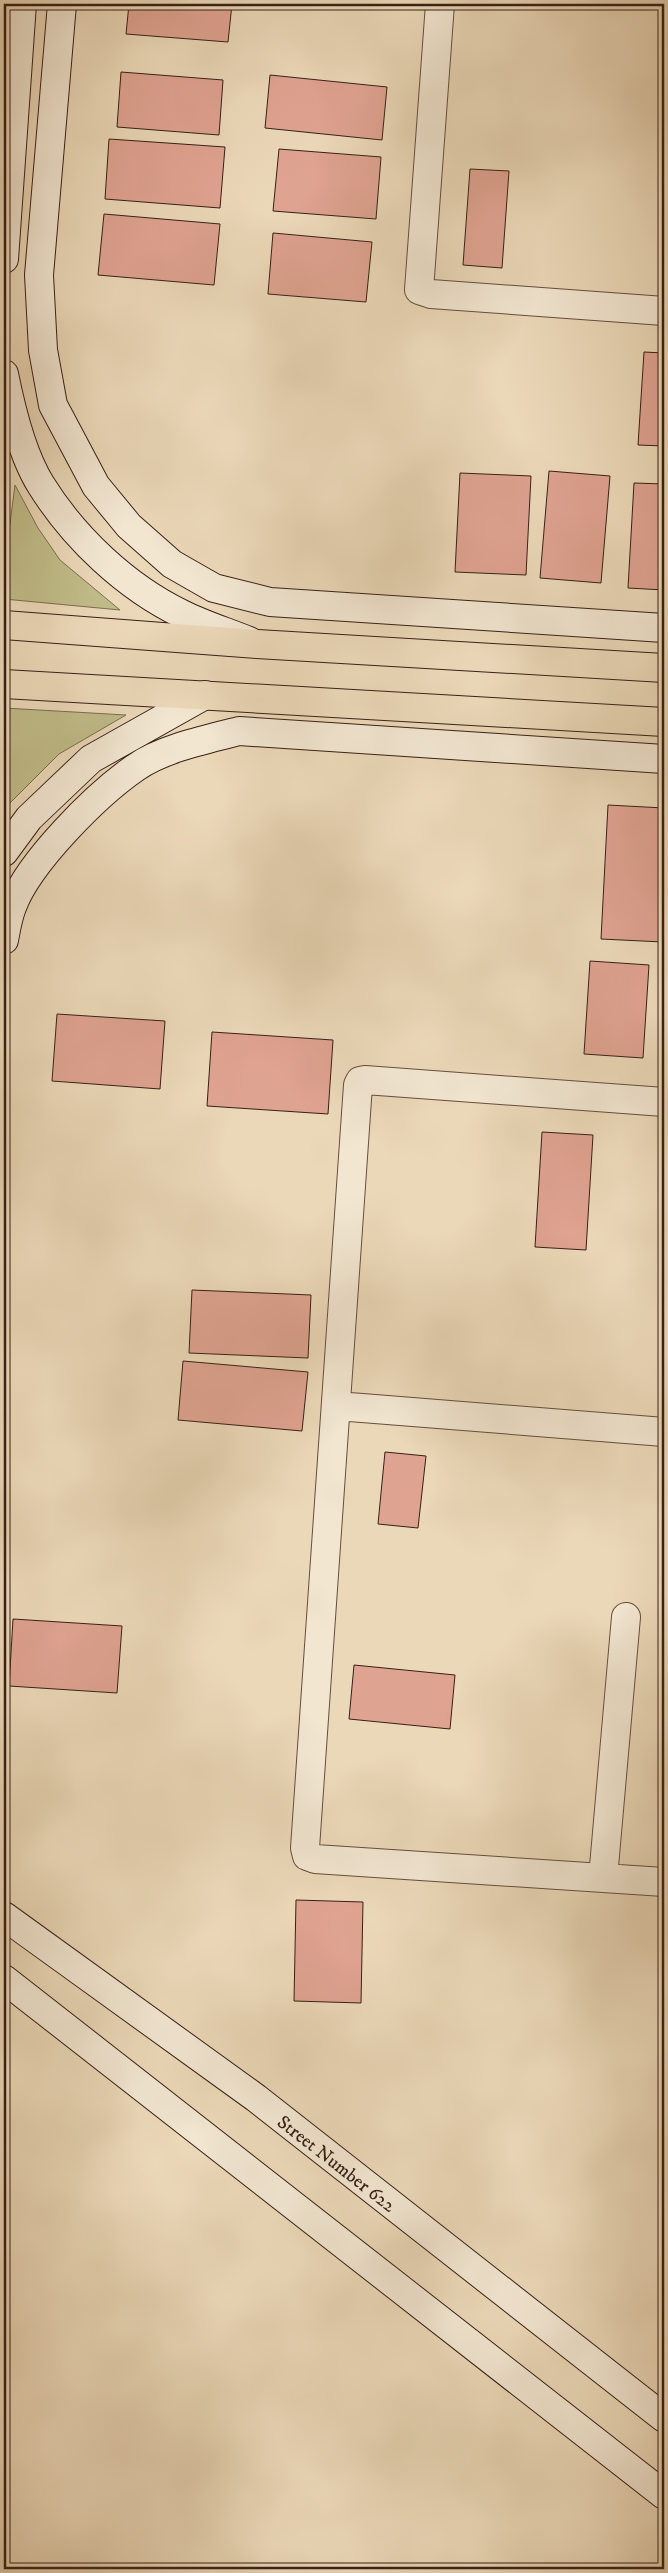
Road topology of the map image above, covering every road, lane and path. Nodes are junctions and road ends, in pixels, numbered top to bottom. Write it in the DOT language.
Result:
graph roads {
  1 [pos="22,4"];
  2 [pos="62,4"];
  3 [pos="440,4"];
  4 [pos="4,259"];
  5 [pos="664,311"];
  6 [pos="4,374"];
  7 [pos="4,626"];
  8 [pos="664,628"];
  9 [pos="257,644"];
  10 [pos="664,668"];
  11 [pos="4,684"];
  12 [pos="205,694"];
  13 [pos="664,722"];
  14 [pos="664,759"];
  15 [pos="4,852"];
  16 [pos="4,940"];
  17 [pos="664,1102"];
  18 [pos="337,1406"];
  19 [pos="664,1432"];
  20 [pos="626,1617"];
  21 [pos="604,1878"];
  22 [pos="664,1882"];
  23 [pos="4,1916"];
  24 [pos="4,1979"];
  25 [pos="664,2418"];
  26 [pos="664,2495"];
  1 -- 4 [label="street"];
  2 -- 8 [label="street"];
  3 -- 5 [label="street"];
  6 -- 9 [label="street"];
  7 -- 9 [label="main road"];
  9 -- 10 [label="main road"];
  11 -- 12 [label="main road"];
  12 -- 13 [label="main road"];
  12 -- 15 [label="street"];
  14 -- 16 [label="street"];
  17 -- 18 [label="street"];
  18 -- 19 [label="street"];
  18 -- 21 [label="street"];
  20 -- 21 [label="street"];
  21 -- 22 [label="street"];
  23 -- 25 [label="street, Street Number 622"];
  24 -- 26 [label="street"];
}
